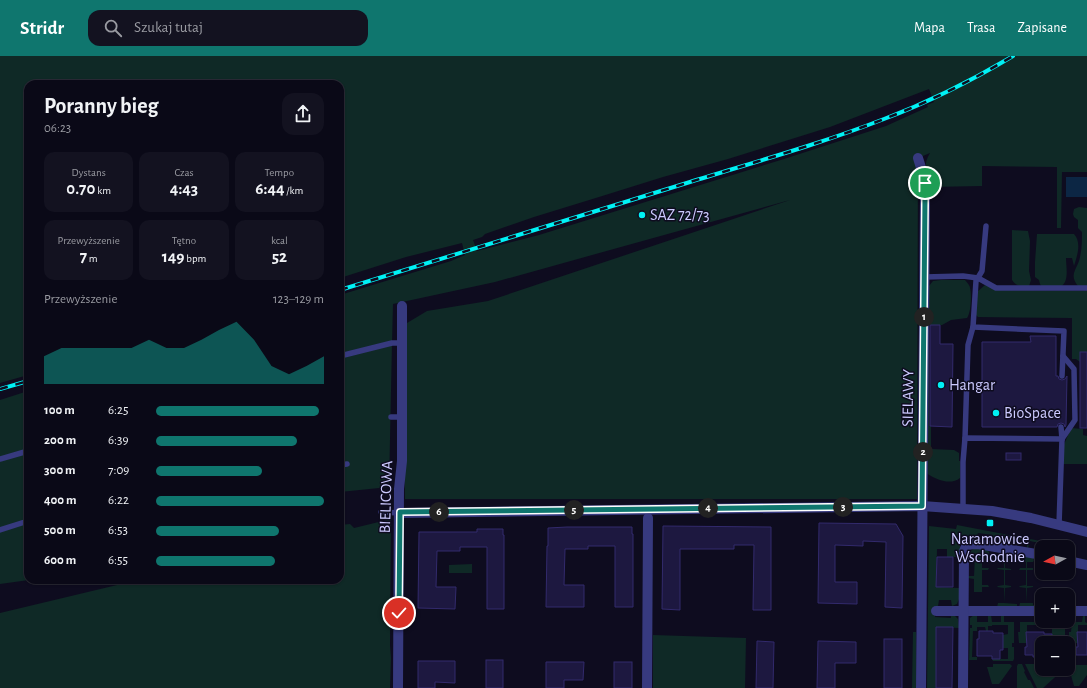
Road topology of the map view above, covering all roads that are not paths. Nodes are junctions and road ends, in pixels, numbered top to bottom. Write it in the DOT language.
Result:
graph roads {
  1 [pos="918,158"];
  2 [pos="986,226"];
  3 [pos="964,269"];
  4 [pos="967,276"];
  5 [pos="924,277"];
  6 [pos="978,278"];
  7 [pos="1087,288"];
  8 [pos="402,306"];
  9 [pos="973,327"];
  10 [pos="402,343"];
  11 [pos="344,355"];
  12 [pos="1063,356"];
  13 [pos="1062,376"];
  14 [pos="391,417"];
  15 [pos="402,417"];
  16 [pos="1061,427"];
  17 [pos="964,438"];
  18 [pos="1062,439"];
  19 [pos="24,452"];
  20 [pos="0,459"];
  21 [pos="344,464"];
  22 [pos="347,464"];
  23 [pos="922,506"];
  24 [pos="963,508"];
  25 [pos="381,512"];
  26 [pos="400,512"];
  27 [pos="648,518"];
  28 [pos="24,522"];
  29 [pos="1059,525"];
  30 [pos="0,530"];
  31 [pos="1087,532"];
  32 [pos="1035,554"];
  33 [pos="1075,562"];
  34 [pos="1087,565"];
  35 [pos="936,611"];
  36 [pos="963,611"];
  37 [pos="1035,611"];
  38 [pos="1075,611"];
  39 [pos="1087,611"];
  40 [pos="398,688"];
  41 [pos="647,688"];
  42 [pos="921,688"];
  43 [pos="963,688"];
  1 -- 5 [label="street, SIELAWY"];
  2 -- 6 [label="lane"];
  3 -- 4 [label="lane"];
  4 -- 5 [label="lane"];
  4 -- 6 [label="lane"];
  5 -- 23 [label="street, SIELAWY"];
  6 -- 7 [label="lane"];
  6 -- 9 [label="lane"];
  8 -- 10 [label="street, BIELICOWA"];
  9 -- 12 [label="lane"];
  9 -- 17 [label="lane"];
  10 -- 11 [label="lane"];
  10 -- 15 [label="street, BIELICOWA"];
  12 -- 13 [label="lane"];
  12 -- 18 [label="lane"];
  14 -- 15 [label="lane"];
  15 -- 26 [label="street, BIELICOWA"];
  16 -- 18 [label="lane"];
  17 -- 18 [label="lane"];
  17 -- 24 [label="lane"];
  18 -- 29 [label="lane"];
  19 -- 20 [label="lane"];
  21 -- 22 [label="lane"];
  23 -- 24 [label="street"];
  23 -- 26 [label="street"];
  23 -- 42 [label="street, SIELAWY"];
  24 -- 29 [label="street"];
  25 -- 26 [label="lane"];
  26 -- 40 [label="street, BIELICOWA"];
  27 -- 41 [label="street"];
  28 -- 30 [label="lane"];
  29 -- 31 [label="street"];
  32 -- 36 [label="street"];
  33 -- 34 [label="street"];
  35 -- 36 [label="street"];
  36 -- 37 [label="street"];
  36 -- 43 [label="street"];
  38 -- 39 [label="street"];
}
